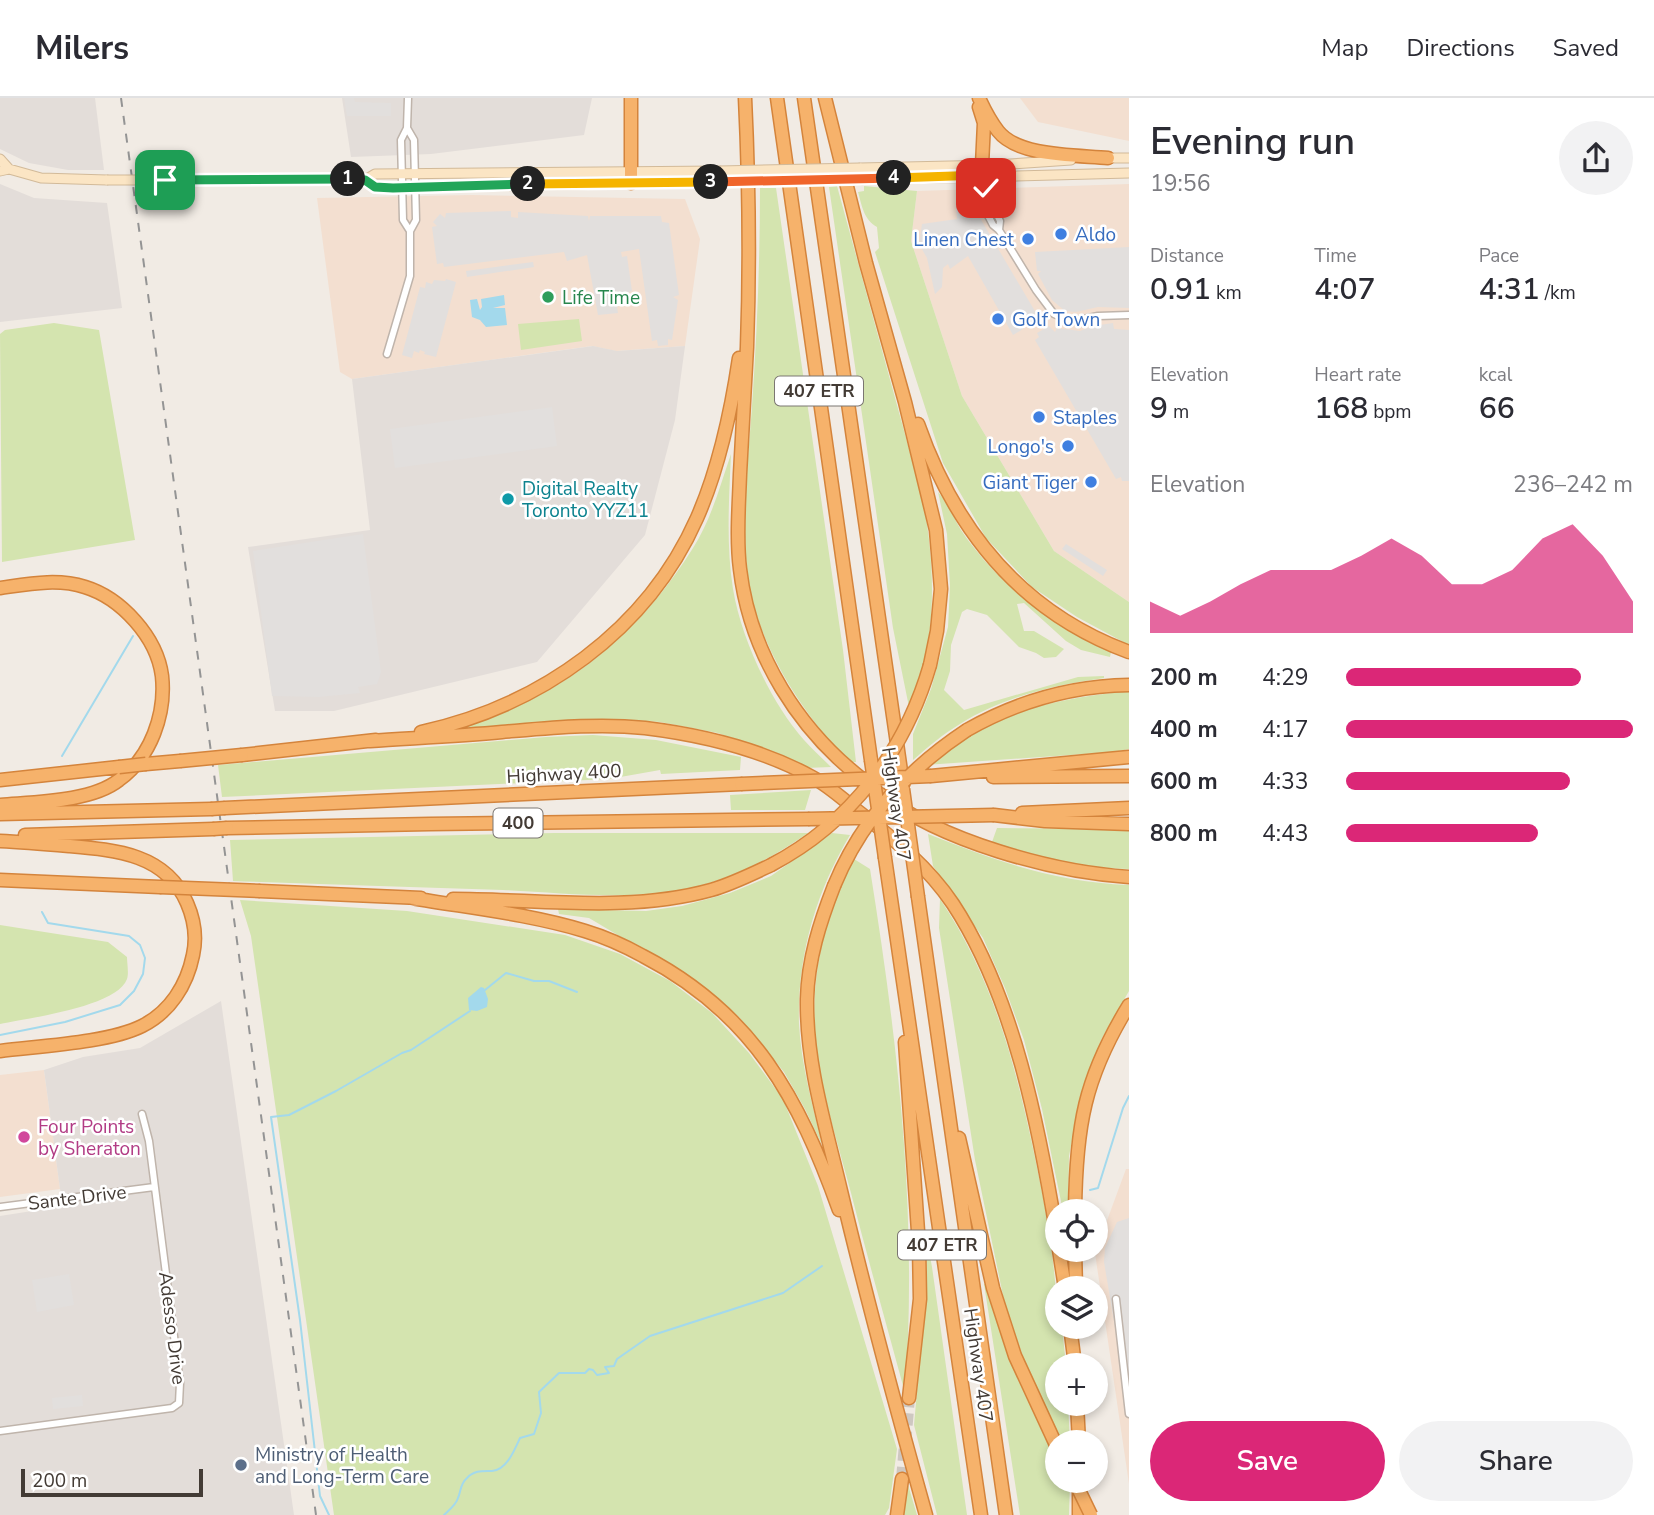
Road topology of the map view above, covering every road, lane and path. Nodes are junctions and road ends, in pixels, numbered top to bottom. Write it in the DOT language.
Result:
graph roads {
  1 [pos="408,98"];
  2 [pos="631,98"];
  3 [pos="746,98"];
  4 [pos="776,98"];
  5 [pos="804,98"];
  6 [pos="825,98"];
  7 [pos="977,98"];
  8 [pos="407,128"];
  9 [pos="1108,158"];
  10 [pos="1129,158"];
  11 [pos="0,159"];
  12 [pos="4,170"];
  13 [pos="983,170"];
  14 [pos="1129,173"];
  15 [pos="403,174"];
  16 [pos="416,175"];
  17 [pos="631,177"];
  18 [pos="365,180"];
  19 [pos="403,187"];
  20 [pos="416,188"];
  21 [pos="410,231"];
  22 [pos="748,285"];
  23 [pos="1129,316"];
  24 [pos="886,332"];
  25 [pos="387,354"];
  26 [pos="0,588"];
  27 [pos="1129,652"];
  28 [pos="1129,685"];
  29 [pos="370,741"];
  30 [pos="1129,757"];
  31 [pos="931,776"];
  32 [pos="1129,776"];
  33 [pos="0,780"];
  34 [pos="0,805"];
  35 [pos="1129,807"];
  36 [pos="0,814"];
  37 [pos="994,815"];
  38 [pos="1129,824"];
  39 [pos="0,838"];
  40 [pos="1129,877"];
  41 [pos="0,880"];
  42 [pos="412,898"];
  43 [pos="901,975"];
  44 [pos="1129,1005"];
  45 [pos="0,1051"];
  46 [pos="942,1066"];
  47 [pos="142,1114"];
  48 [pos="154,1186"];
  49 [pos="1050,1199"];
  50 [pos="1075,1199"];
  51 [pos="0,1207"];
  52 [pos="858,1267"];
  53 [pos="1116,1298"];
  54 [pos="909,1398"];
  55 [pos="1129,1414"];
  56 [pos="1049,1430"];
  57 [pos="0,1431"];
  58 [pos="901,1479"];
  59 [pos="1079,1493"];
  60 [pos="1080,1493"];
  61 [pos="897,1515"];
  62 [pos="926,1515"];
  63 [pos="981,1515"];
  64 [pos="1006,1515"];
  65 [pos="1079,1515"];
  66 [pos="1091,1515"];
  1 -- 8 [label="street"];
  2 -- 17 [label="highway"];
  3 -- 22 [label="highway"];
  4 -- 43 [label="highway, Highway 407 / 407 ETR, bridge"];
  5 -- 46 [label="highway, Highway 407 / 407 ETR, bridge"];
  6 -- 24 [label="highway"];
  7 -- 9 [label="highway"];
  7 -- 13 [label="highway"];
  8 -- 15 [label="street"];
  8 -- 16 [label="street"];
  9 -- 10 [label="main road"];
  9 -- 13 [label="main road"];
  11 -- 12 [label="main road"];
  12 -- 18 [label="main road, bridge"];
  13 -- 14 [label="main road"];
  13 -- 17 [label="main road, bridge"];
  13 -- 17 [label="main road, bridge"];
  13 -- 23 [label="street"];
  15 -- 16 [label="main road"];
  15 -- 18 [label="main road"];
  15 -- 19 [label="street"];
  16 -- 17 [label="main road"];
  16 -- 20 [label="street"];
  17 -- 20 [label="main road"];
  18 -- 19 [label="main road"];
  19 -- 20 [label="main road"];
  19 -- 21 [label="street"];
  20 -- 21 [label="street"];
  21 -- 25 [label="street"];
  22 -- 29 [label="highway"];
  22 -- 40 [label="highway"];
  24 -- 27 [label="highway"];
  24 -- 42 [label="highway, bridge"];
  26 -- 34 [label="highway"];
  28 -- 52 [label="highway, bridge"];
  29 -- 33 [label="highway, bridge"];
  29 -- 49 [label="highway"];
  30 -- 31 [label="highway"];
  31 -- 32 [label="highway, Highway 400 / 400"];
  31 -- 36 [label="highway, Highway 400 / 400, bridge"];
  35 -- 37 [label="highway, 400"];
  37 -- 38 [label="highway"];
  37 -- 39 [label="highway, 400, bridge"];
  39 -- 45 [label="highway"];
  41 -- 42 [label="highway, bridge"];
  42 -- 52 [label="highway"];
  43 -- 54 [label="highway"];
  43 -- 63 [label="highway, Highway 407 / 407 ETR"];
  44 -- 50 [label="highway"];
  46 -- 56 [label="highway"];
  46 -- 64 [label="highway, Highway 407 / 407 ETR"];
  47 -- 48 [label="street, Adesso Drive"];
  48 -- 51 [label="street, Sante Drive"];
  48 -- 57 [label="street, Adesso Drive"];
  52 -- 62 [label="highway"];
  53 -- 55 [label="street"];
  58 -- 61 [label="highway"];
  59 -- 65 [label="highway"];
  60 -- 66 [label="highway, bridge"];
}
